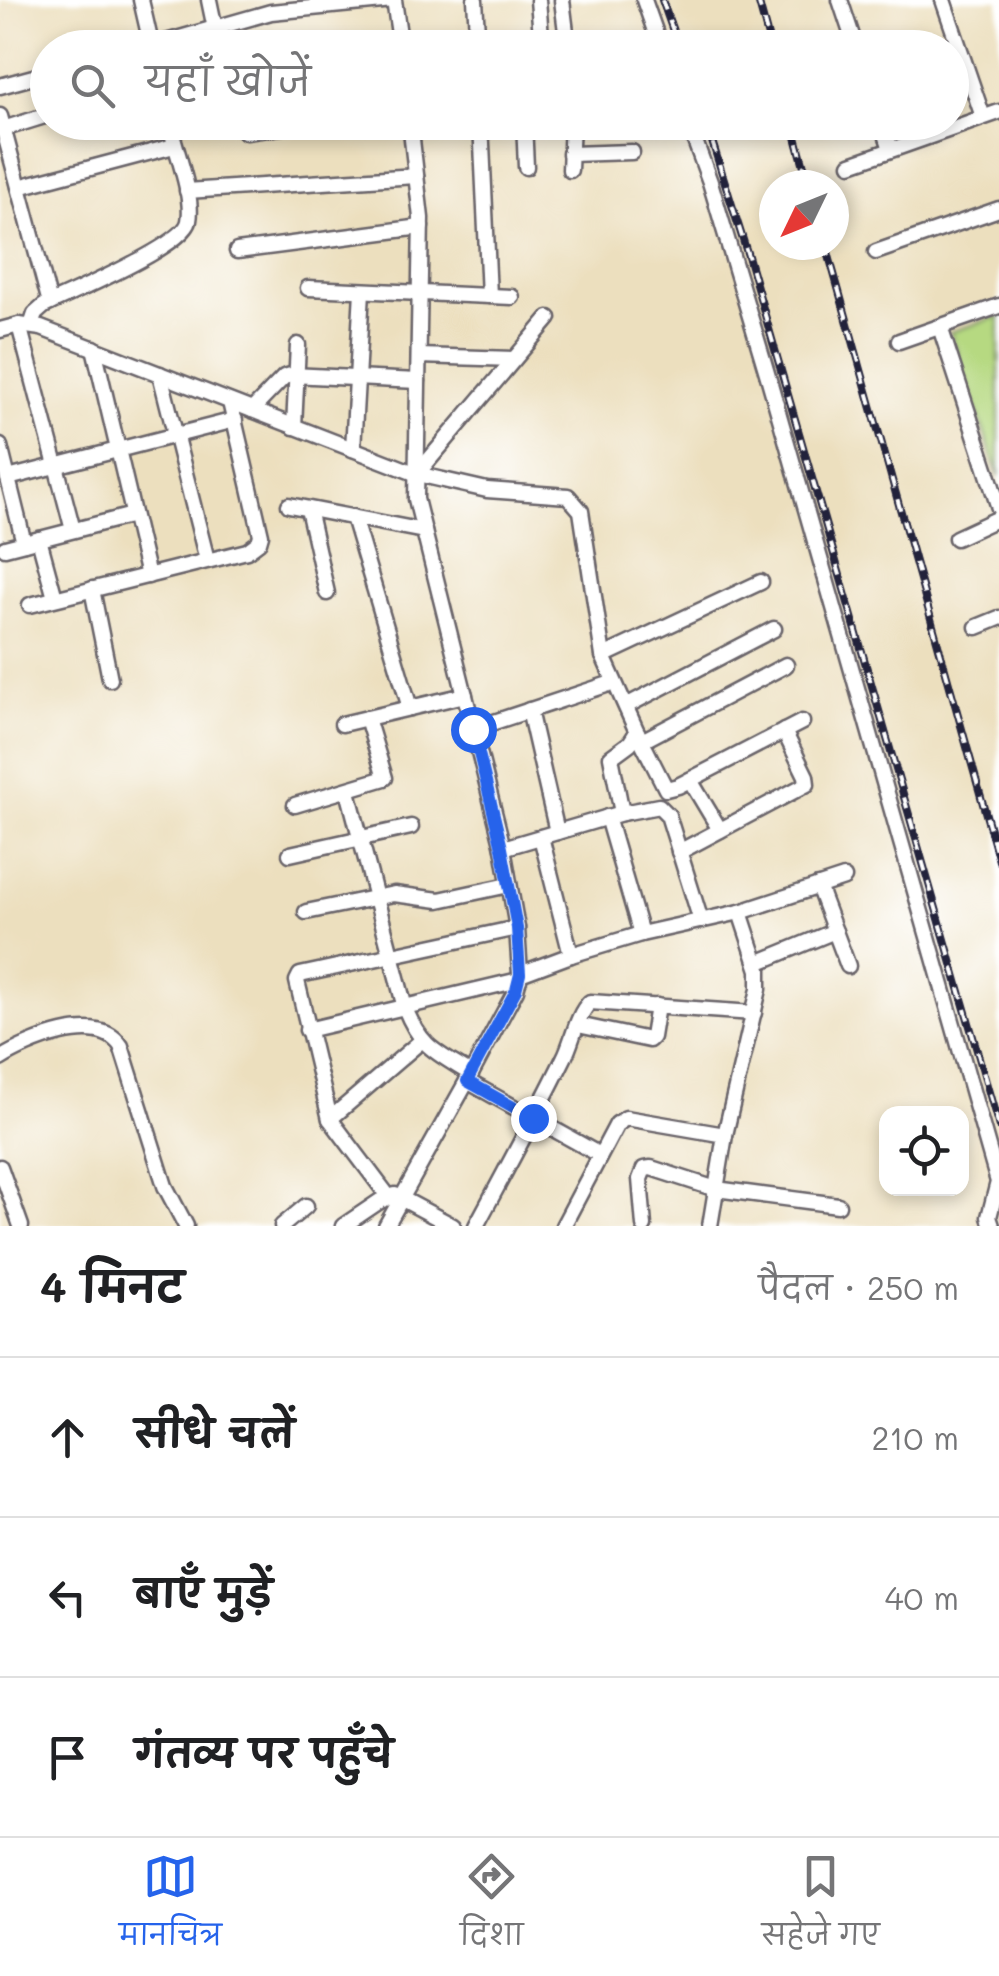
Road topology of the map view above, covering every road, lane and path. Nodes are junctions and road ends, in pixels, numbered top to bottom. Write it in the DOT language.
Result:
graph roads {
  1 [pos="141,0"];
  2 [pos="209,0"];
  3 [pos="393,0"];
  4 [pos="475,0"];
  5 [pos="538,0"];
  6 [pos="562,0"];
  7 [pos="644,0"];
  8 [pos="840,0"];
  9 [pos="943,0"];
  10 [pos="270,6"];
  11 [pos="148,30"];
  12 [pos="216,30"];
  13 [pos="398,30"];
  14 [pos="477,30"];
  15 [pos="540,30"];
  16 [pos="566,30"];
  17 [pos="655,30"];
  18 [pos="850,30"];
  19 [pos="953,30"];
  20 [pos="30,78"];
  21 [pos="969,78"];
  22 [pos="0,86"];
  23 [pos="999,112"];
  24 [pos="982,117"];
  25 [pos="30,118"];
  26 [pos="2,122"];
  27 [pos="969,122"];
  28 [pos="173,140"];
  29 [pos="412,140"];
  30 [pos="482,140"];
  31 [pos="525,140"];
  32 [pos="571,140"];
  33 [pos="695,140"];
  34 [pos="888,140"];
  35 [pos="917,140"];
  36 [pos="174,146"];
  37 [pos="891,149"];
  38 [pos="632,152"];
  39 [pos="570,154"];
  40 [pos="850,164"];
  41 [pos="526,166"];
  42 [pos="570,170"];
  43 [pos="416,176"];
  44 [pos="19,187"];
  45 [pos="187,191"];
  46 [pos="999,209"];
  47 [pos="421,227"];
  48 [pos="237,251"];
  49 [pos="876,252"];
  50 [pos="308,288"];
  51 [pos="362,291"];
  52 [pos="420,294"];
  53 [pos="489,296"];
  54 [pos="512,297"];
  55 [pos="50,304"];
  56 [pos="999,306"];
  57 [pos="549,318"];
  58 [pos="25,325"];
  59 [pos="940,327"];
  60 [pos="0,330"];
  61 [pos="899,341"];
  62 [pos="298,345"];
  63 [pos="94,348"];
  64 [pos="419,356"];
  65 [pos="514,359"];
  66 [pos="160,374"];
  67 [pos="296,376"];
  68 [pos="357,378"];
  69 [pos="418,382"];
  70 [pos="230,402"];
  71 [pos="252,410"];
  72 [pos="235,420"];
  73 [pos="294,426"];
  74 [pos="175,433"];
  75 [pos="0,446"];
  76 [pos="117,448"];
  77 [pos="353,450"];
  78 [pos="56,464"];
  79 [pos="417,474"];
  80 [pos="8,478"];
  81 [pos="288,505"];
  82 [pos="308,508"];
  83 [pos="999,508"];
  84 [pos="133,515"];
  85 [pos="353,517"];
  86 [pos="999,518"];
  87 [pos="74,530"];
  88 [pos="424,531"];
  89 [pos="956,538"];
  90 [pos="32,541"];
  91 [pos="5,548"];
  92 [pos="207,560"];
  93 [pos="148,576"];
  94 [pos="761,582"];
  95 [pos="92,590"];
  96 [pos="327,593"];
  97 [pos="55,598"];
  98 [pos="30,605"];
  99 [pos="999,618"];
  100 [pos="978,627"];
  101 [pos="774,629"];
  102 [pos="603,656"];
  103 [pos="786,665"];
  104 [pos="110,680"];
  105 [pos="612,682"];
  106 [pos="465,695"];
  107 [pos="626,706"];
  108 [pos="410,708"];
  109 [pos="529,710"];
  110 [pos="367,718"];
  111 [pos="802,722"];
  112 [pos="342,724"];
  113 [pos="473,729"];
  114 [pos="784,731"];
  115 [pos="640,736"];
  116 [pos="690,780"];
  117 [pos="348,791"];
  118 [pos="296,805"];
  119 [pos="615,815"];
  120 [pos="411,828"];
  121 [pos="720,830"];
  122 [pos="557,832"];
  123 [pos="540,837"];
  124 [pos="362,840"];
  125 [pos="502,848"];
  126 [pos="679,852"];
  127 [pos="290,854"];
  128 [pos="844,878"];
  129 [pos="509,886"];
  130 [pos="818,886"];
  131 [pos="376,896"];
  132 [pos="306,912"];
  133 [pos="740,912"];
  134 [pos="702,921"];
  135 [pos="517,928"];
  136 [pos="835,932"];
  137 [pos="641,934"];
  138 [pos="392,954"];
  139 [pos="571,954"];
  140 [pos="757,963"];
  141 [pos="848,966"];
  142 [pos="520,977"];
  143 [pos="658,1006"];
  144 [pos="405,1008"];
  145 [pos="754,1013"];
  146 [pos="578,1026"];
  147 [pos="307,1030"];
  148 [pos="421,1041"];
  149 [pos="0,1059"];
  150 [pos="469,1078"];
  151 [pos="533,1118"];
  152 [pos="330,1119"];
  153 [pos="725,1135"];
  154 [pos="600,1156"];
  155 [pos="0,1166"];
  156 [pos="716,1188"];
  157 [pos="395,1196"];
  158 [pos="838,1205"];
  159 [pos="306,1206"];
  160 [pos="21,1226"];
  161 [pos="186,1226"];
  162 [pos="282,1226"];
  163 [pos="343,1226"];
  164 [pos="386,1226"];
  165 [pos="453,1226"];
  166 [pos="476,1226"];
  167 [pos="563,1226"];
  168 [pos="644,1226"];
  169 [pos="710,1226"];
  170 [pos="992,1226"];
  1 -- 11 [label="street"];
  2 -- 12 [label="street"];
  3 -- 10 [label="street"];
  3 -- 13 [label="street"];
  4 -- 14 [label="street"];
  5 -- 15 [label="street"];
  6 -- 16 [label="street"];
  7 -- 17 [label="street"];
  8 -- 18 [label="street"];
  9 -- 19 [label="street"];
  10 -- 12 [label="street"];
  20 -- 22 [label="street"];
  21 -- 24 [label="street"];
  23 -- 24 [label="street"];
  24 -- 27 [label="street"];
  25 -- 26 [label="street"];
  26 -- 44 [label="street"];
  28 -- 36 [label="street"];
  29 -- 43 [label="street"];
  30 -- 53 [label="street"];
  31 -- 41 [label="street"];
  32 -- 39 [label="street"];
  33 -- 170 [label="street"];
  34 -- 37 [label="street"];
  35 -- 37 [label="street"];
  36 -- 44 [label="street"];
  36 -- 45 [label="street"];
  37 -- 40 [label="street"];
  38 -- 39 [label="street"];
  39 -- 42 [label="street"];
  43 -- 45 [label="street"];
  43 -- 47 [label="street"];
  44 -- 55 [label="street"];
  45 -- 55 [label="street"];
  46 -- 49 [label="street"];
  47 -- 48 [label="street"];
  47 -- 52 [label="street"];
  50 -- 51 [label="street"];
  51 -- 52 [label="street"];
  51 -- 68 [label="street"];
  52 -- 53 [label="street"];
  52 -- 64 [label="street"];
  53 -- 54 [label="street"];
  55 -- 58 [label="street"];
  56 -- 59 [label="street"];
  57 -- 65 [label="street"];
  58 -- 60 [label="street"];
  58 -- 63 [label="street"];
  58 -- 78 [label="street"];
  59 -- 61 [label="street"];
  59 -- 83 [label="street"];
  62 -- 67 [label="street"];
  63 -- 66 [label="street"];
  63 -- 76 [label="street"];
  64 -- 65 [label="street"];
  64 -- 69 [label="street"];
  65 -- 79 [label="street"];
  66 -- 70 [label="street"];
  66 -- 74 [label="street"];
  67 -- 68 [label="street"];
  67 -- 71 [label="street"];
  67 -- 73 [label="street"];
  68 -- 69 [label="street"];
  68 -- 77 [label="street"];
  69 -- 79 [label="street"];
  70 -- 71 [label="street"];
  70 -- 72 [label="street"];
  71 -- 73 [label="street"];
  72 -- 74 [label="street"];
  72 -- 92 [label="street"];
  73 -- 77 [label="street"];
  74 -- 76 [label="street"];
  74 -- 92 [label="street"];
  75 -- 80 [label="street"];
  76 -- 78 [label="street"];
  76 -- 84 [label="street"];
  77 -- 79 [label="street"];
  78 -- 80 [label="street"];
  78 -- 87 [label="street"];
  79 -- 88 [label="street"];
  79 -- 102 [label="street"];
  80 -- 90 [label="street"];
  81 -- 82 [label="street"];
  82 -- 85 [label="street"];
  82 -- 96 [label="street"];
  84 -- 87 [label="street"];
  84 -- 93 [label="street"];
  85 -- 88 [label="street"];
  85 -- 108 [label="street"];
  86 -- 89 [label="street"];
  87 -- 90 [label="street"];
  88 -- 106 [label="street"];
  90 -- 91 [label="street"];
  90 -- 97 [label="street"];
  92 -- 93 [label="street"];
  93 -- 95 [label="street"];
  94 -- 102 [label="street"];
  95 -- 97 [label="street"];
  95 -- 104 [label="street"];
  97 -- 98 [label="street"];
  99 -- 100 [label="street"];
  101 -- 107 [label="street"];
  102 -- 105 [label="street"];
  103 -- 115 [label="street"];
  105 -- 107 [label="street"];
  105 -- 109 [label="street"];
  106 -- 108 [label="street"];
  106 -- 113 [label="street"];
  107 -- 115 [label="street"];
  108 -- 110 [label="street"];
  109 -- 113 [label="street"];
  109 -- 122 [label="street"];
  110 -- 112 [label="street"];
  110 -- 117 [label="street"];
  111 -- 114 [label="street"];
  113 -- 125 [label="street"];
  114 -- 116 [label="street"];
  114 -- 121 [label="street"];
  115 -- 116 [label="street"];
  115 -- 119 [label="street"];
  116 -- 121 [label="street"];
  117 -- 118 [label="street"];
  117 -- 124 [label="street"];
  119 -- 122 [label="street"];
  119 -- 126 [label="street"];
  119 -- 137 [label="street"];
  120 -- 124 [label="street"];
  121 -- 126 [label="street"];
  122 -- 123 [label="street"];
  123 -- 125 [label="street"];
  123 -- 139 [label="street"];
  124 -- 127 [label="street"];
  124 -- 131 [label="street"];
  125 -- 129 [label="street"];
  126 -- 134 [label="street"];
  128 -- 130 [label="street"];
  129 -- 131 [label="street"];
  129 -- 135 [label="street"];
  130 -- 133 [label="street"];
  130 -- 136 [label="street"];
  131 -- 132 [label="street"];
  131 -- 138 [label="street"];
  133 -- 134 [label="street"];
  133 -- 140 [label="street"];
  134 -- 137 [label="street"];
  135 -- 138 [label="street"];
  135 -- 142 [label="street"];
  136 -- 140 [label="street"];
  136 -- 141 [label="street"];
  137 -- 139 [label="street"];
  138 -- 144 [label="street"];
  138 -- 147 [label="street"];
  139 -- 142 [label="street"];
  140 -- 145 [label="street"];
  142 -- 144 [label="street"];
  142 -- 150 [label="street"];
  143 -- 145 [label="street"];
  143 -- 146 [label="street"];
  143 -- 146 [label="street"];
  144 -- 147 [label="street"];
  144 -- 148 [label="street"];
  145 -- 153 [label="street"];
  146 -- 151 [label="street"];
  147 -- 152 [label="street"];
  148 -- 150 [label="street"];
  148 -- 152 [label="street"];
  149 -- 161 [label="street"];
  150 -- 151 [label="street"];
  150 -- 157 [label="street"];
  151 -- 154 [label="street"];
  151 -- 166 [label="street"];
  152 -- 157 [label="street"];
  153 -- 154 [label="street"];
  153 -- 156 [label="street"];
  154 -- 167 [label="street"];
  155 -- 160 [label="street"];
  156 -- 158 [label="street"];
  156 -- 168 [label="street"];
  156 -- 169 [label="street"];
  157 -- 163 [label="street"];
  157 -- 164 [label="street"];
  157 -- 165 [label="street"];
  159 -- 162 [label="street"];
}
